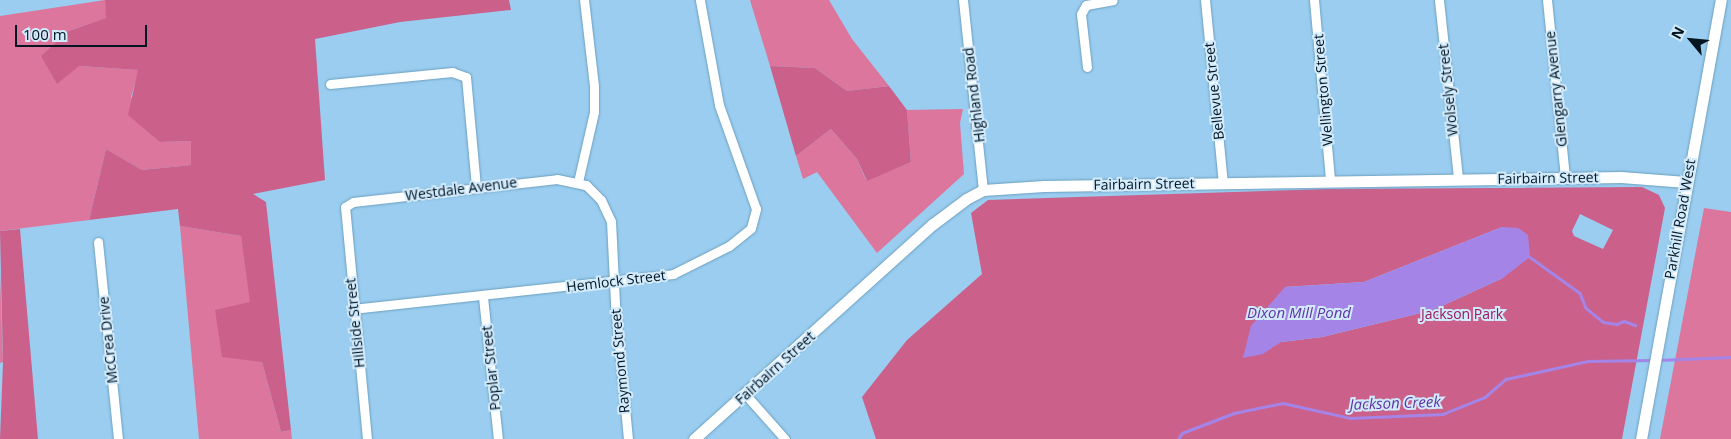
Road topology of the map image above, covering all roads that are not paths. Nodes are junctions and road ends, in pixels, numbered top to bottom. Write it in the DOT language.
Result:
graph roads {
  1 [pos="584,0"];
  2 [pos="700,0"];
  3 [pos="963,0"];
  4 [pos="1113,0"];
  5 [pos="1204,0"];
  6 [pos="1314,0"];
  7 [pos="1439,0"];
  8 [pos="1548,0"];
  9 [pos="1721,0"];
  10 [pos="1087,67"];
  11 [pos="330,84"];
  12 [pos="1565,178"];
  13 [pos="1458,179"];
  14 [pos="1330,180"];
  15 [pos="578,182"];
  16 [pos="1686,182"];
  17 [pos="1223,183"];
  18 [pos="476,186"];
  19 [pos="983,190"];
  20 [pos="345,207"];
  21 [pos="98,242"];
  22 [pos="616,282"];
  23 [pos="483,297"];
  24 [pos="352,309"];
  25 [pos="745,394"];
  26 [pos="118,439"];
  27 [pos="367,439"];
  28 [pos="498,439"];
  29 [pos="628,439"];
  30 [pos="694,439"];
  31 [pos="785,439"];
  32 [pos="1641,439"];
  1 -- 15 [label="street"];
  2 -- 22 [label="street, Hemlock Street"];
  3 -- 19 [label="street, Highland Road"];
  4 -- 10 [label="street"];
  5 -- 17 [label="street, Bellevue Street"];
  6 -- 14 [label="street, Wellington Street"];
  7 -- 13 [label="street, Wolsely Street"];
  8 -- 12 [label="street, Glengarry Avenue"];
  9 -- 16 [label="main road, Parkhill Road West"];
  11 -- 18 [label="street"];
  12 -- 13 [label="main road, Fairbairn Street"];
  12 -- 16 [label="main road, Fairbairn Street"];
  13 -- 14 [label="main road, Fairbairn Street"];
  14 -- 17 [label="main road, Fairbairn Street"];
  15 -- 18 [label="street, Westdale Avenue"];
  15 -- 22 [label="street, Raymond Street"];
  16 -- 32 [label="main road, Parkhill Road West"];
  17 -- 19 [label="main road, Fairbairn Street"];
  18 -- 20 [label="street, Westdale Avenue"];
  19 -- 25 [label="main road, Fairbairn Street"];
  20 -- 24 [label="street, Hillside Street"];
  21 -- 26 [label="street, McCrea Drive"];
  22 -- 23 [label="street, Hemlock Street"];
  22 -- 29 [label="street, Raymond Street"];
  23 -- 24 [label="street, Hemlock Street"];
  23 -- 28 [label="street, Poplar Street"];
  24 -- 27 [label="street, Hillside Street"];
  25 -- 30 [label="main road, Fairbairn Street"];
  25 -- 31 [label="street"];
}
